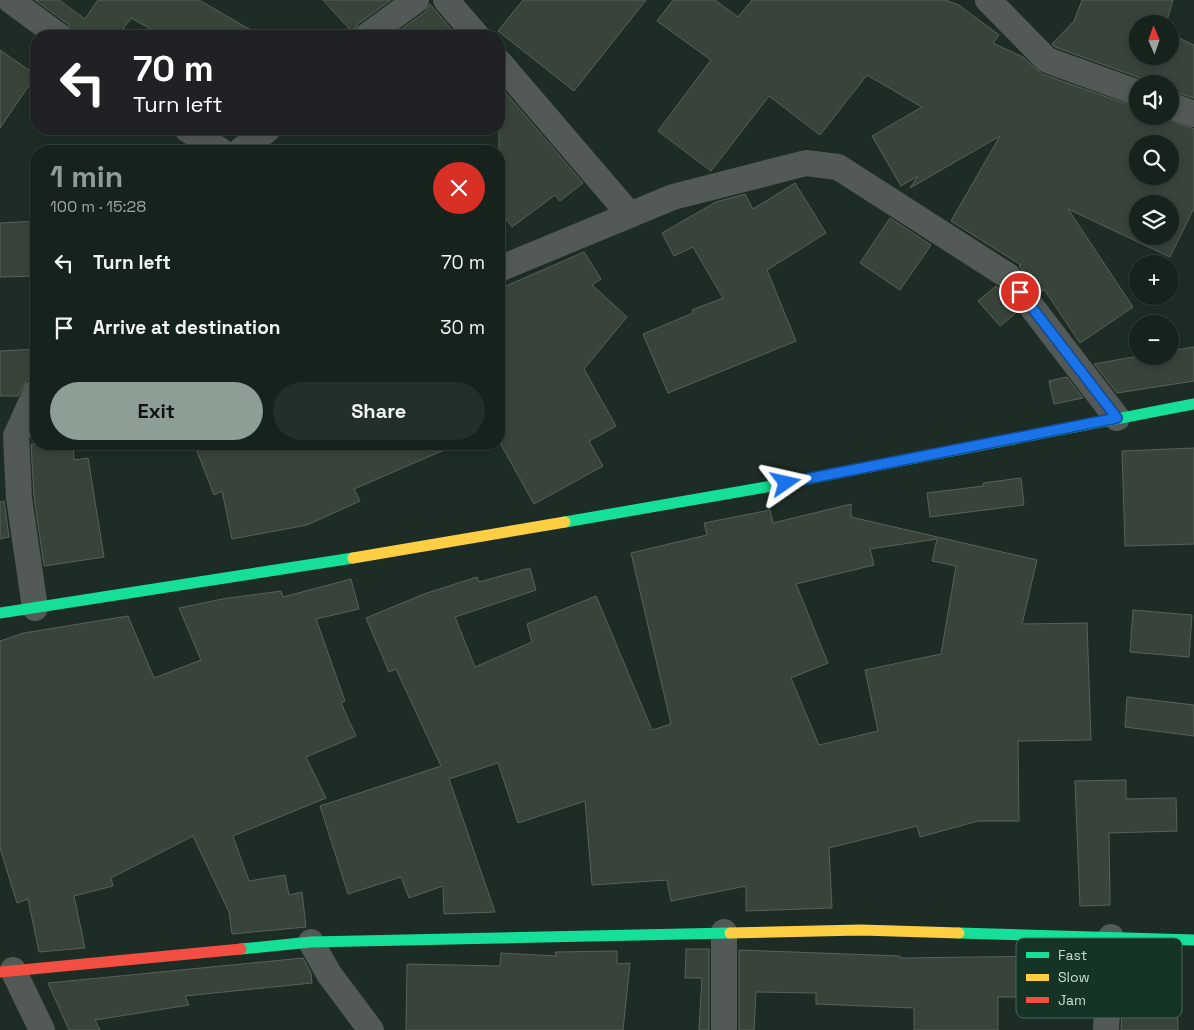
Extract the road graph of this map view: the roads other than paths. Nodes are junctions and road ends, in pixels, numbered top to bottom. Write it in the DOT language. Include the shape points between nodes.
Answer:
graph roads {
  1 [pos="10,0"];
  2 [pos="416,0"];
  3 [pos="446,0"];
  4 [pos="988,0"];
  5 [pos="51,30"];
  6 [pos="375,30"];
  7 [pos="472,30"];
  8 [pos="505,69"];
  9 [pos="1129,90"];
  10 [pos="1179,108"];
  11 [pos="1194,114"];
  12 [pos="196,135"];
  13 [pos="260,135"];
  14 [pos="212,145"];
  15 [pos="248,145"];
  16 [pos="630,215"];
  17 [pos="505,267"];
  18 [pos="1194,404"];
  19 [pos="30,405"];
  20 [pos="1117,418"];
  21 [pos="35,608"];
  22 [pos="0,613"];
  23 [pos="724,932"];
  24 [pos="1111,937"];
  25 [pos="1139,938"];
  26 [pos="311,942"];
  27 [pos="6,971"];
  28 [pos="42,1030"];
  29 [pos="372,1030"];
  30 [pos="724,1030"];
  1 -- 5 [label="street"];
  2 -- 6 [label="street"];
  3 -- 7 [label="street"];
  4 -- 9 [label="street" via="1047,60"];
  8 -- 16 [label="street"];
  10 -- 11 [label="street"];
  12 -- 14 [label="street"];
  13 -- 15 [label="street"];
  16 -- 17 [label="street"];
  16 -- 20 [label="street" via="673,197 806,163 838,167 1008,276"];
  18 -- 20 [label="street"];
  19 -- 21 [label="street" via="16,436 19,498"];
  20 -- 21 [label="street" via="766,487 257,574"];
  21 -- 22 [label="street"];
  23 -- 24 [label="street" via="861,930"];
  23 -- 26 [label="street"];
  23 -- 30 [label="street"];
  24 -- 25 [label="street"];
  26 -- 27 [label="street"];
  26 -- 29 [label="street" via="329,974"];
  27 -- 28 [label="street"];
}
